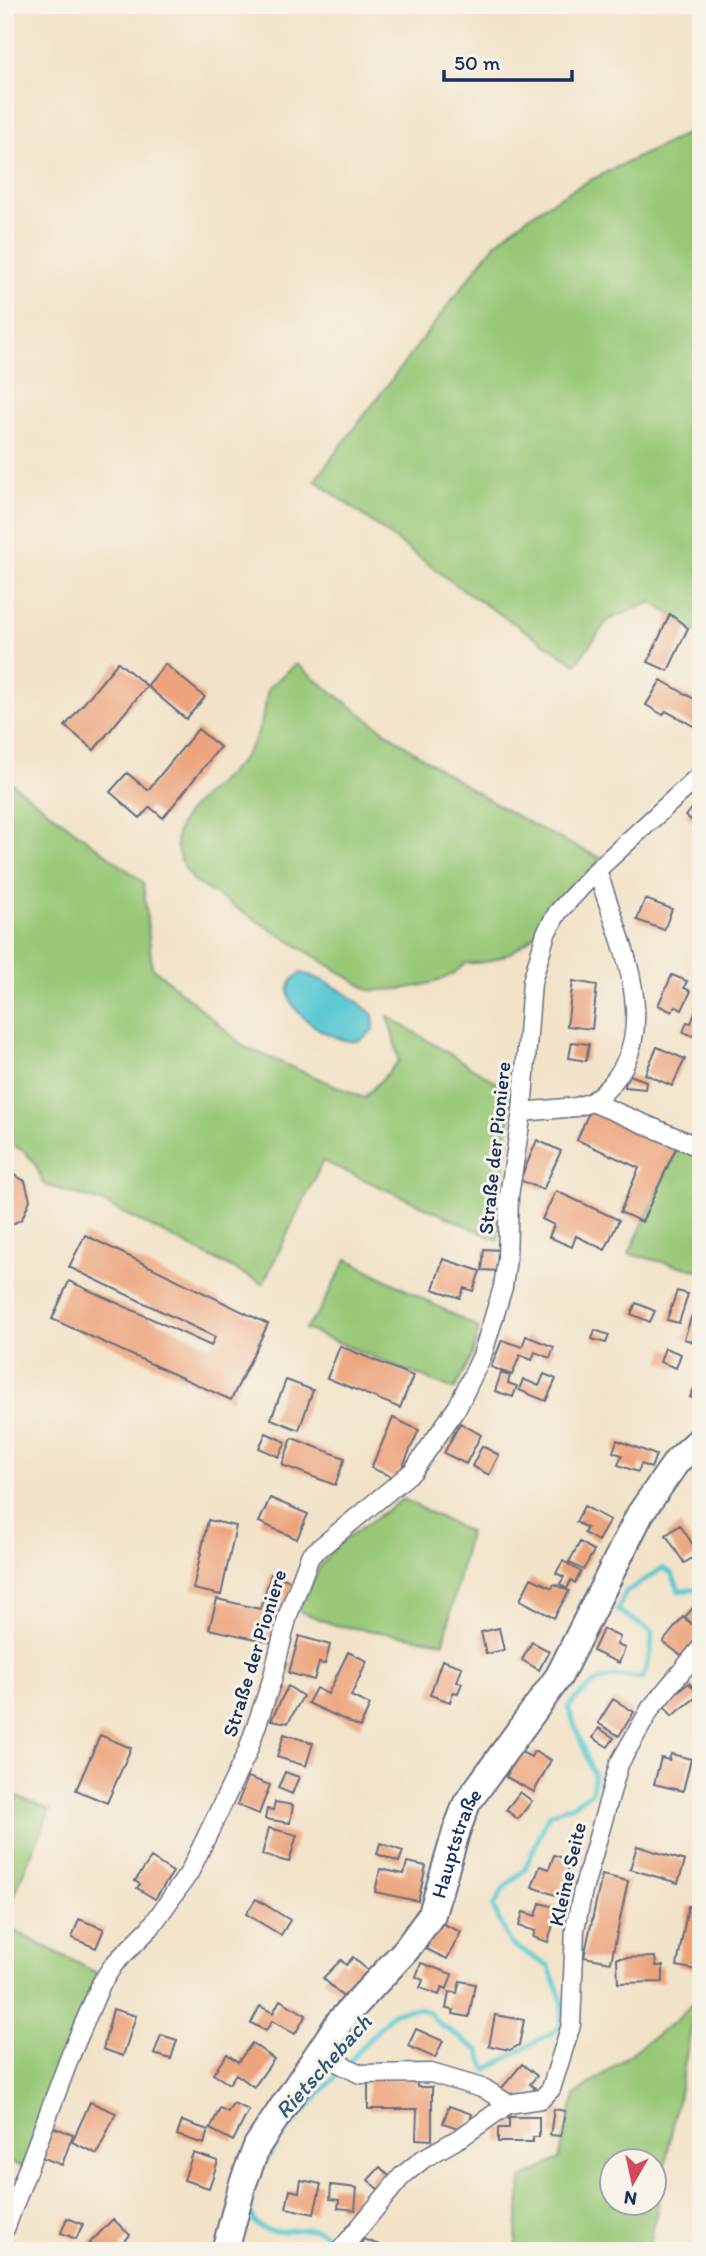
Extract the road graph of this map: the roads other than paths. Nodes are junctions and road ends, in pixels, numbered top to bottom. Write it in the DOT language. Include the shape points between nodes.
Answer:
graph roads {
  1 [pos="701,775"];
  2 [pos="597,870"];
  3 [pos="592,1102"];
  4 [pos="522,1112"];
  5 [pos="701,1149"];
  6 [pos="701,1439"];
  7 [pos="701,1648"];
  8 [pos="325,2056"];
  9 [pos="508,2104"];
  10 [pos="5,2230"];
  11 [pos="225,2251"];
  12 [pos="340,2251"];
  1 -- 2 [label="street, Straße der Pioniere"];
  2 -- 3 [label="street" via="632,981 637,1015 628,1060 609,1090"];
  2 -- 4 [label="street, Straße der Pioniere" via="558,912 539,953 532,982"];
  3 -- 4 [label="street"];
  3 -- 5 [label="street"];
  4 -- 10 [label="street, Straße der Pioniere" via="502,1287 472,1380 413,1471 310,1556 247,1754 189,1873 150,1928 101,1983"];
  6 -- 8 [label="street, Hauptstraße" via="677,1461 640,1514 559,1676 467,1803 432,1914 406,1950 341,2021"];
  7 -- 9 [label="street, Kleine Seite" via="650,1708 619,1764 575,1928 571,2025 551,2089 541,2099"];
  8 -- 9 [label="street" via="360,2074 431,2073 485,2089"];
  8 -- 11 [label="street, Hauptstraße" via="257,2146"];
  9 -- 12 [label="street, Kleine Seite" via="402,2176"];
}
